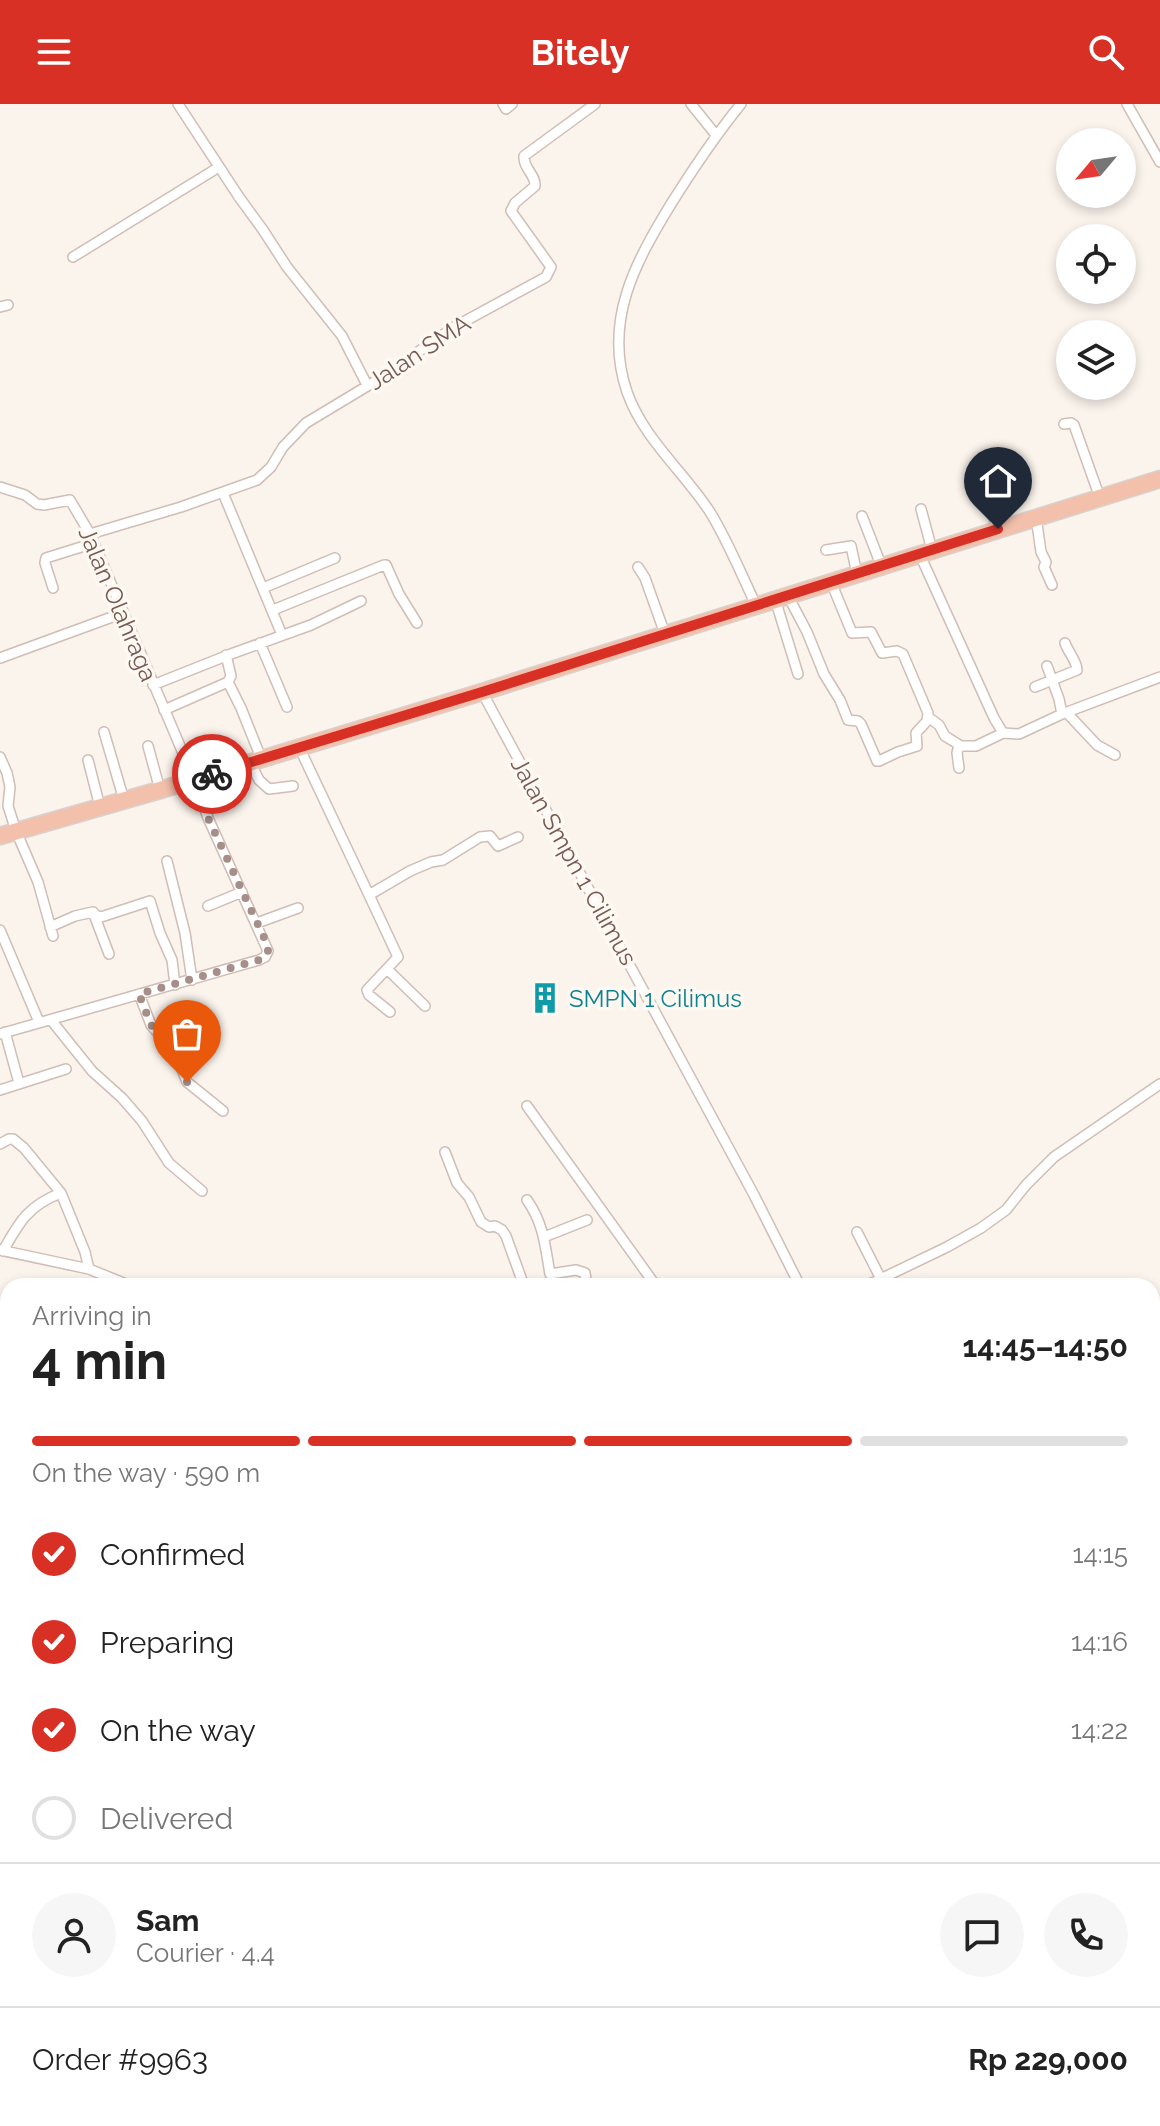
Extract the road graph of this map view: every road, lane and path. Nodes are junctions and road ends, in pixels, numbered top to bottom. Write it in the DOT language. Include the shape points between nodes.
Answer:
graph roads {
  1 [pos="178,104"];
  2 [pos="503,104"];
  3 [pos="512,104"];
  4 [pos="595,104"];
  5 [pos="691,104"];
  6 [pos="741,104"];
  7 [pos="1127,104"];
  8 [pos="716,135"];
  9 [pos="1160,162"];
  10 [pos="219,167"];
  11 [pos="73,257"];
  12 [pos="367,385"];
  13 [pos="1064,424"];
  14 [pos="1160,479"];
  15 [pos="0,487"];
  16 [pos="223,493"];
  17 [pos="985,495"];
  18 [pos="1100,498"];
  19 [pos="921,509"];
  20 [pos="862,516"];
  21 [pos="1036,517"];
  22 [pos="998,529"];
  23 [pos="92,538"];
  24 [pos="826,550"];
  25 [pos="926,552"];
  26 [pos="335,558"];
  27 [pos="881,565"];
  28 [pos="638,567"];
  29 [pos="857,574"];
  30 [pos="831,582"];
  31 [pos="1052,585"];
  32 [pos="53,588"];
  33 [pos="263,588"];
  34 [pos="781,597"];
  35 [pos="361,601"];
  36 [pos="756,605"];
  37 [pos="273,610"];
  38 [pos="123,613"];
  39 [pos="417,623"];
  40 [pos="665,634"];
  41 [pos="282,635"];
  42 [pos="260,643"];
  43 [pos="1065,643"];
  44 [pos="226,655"];
  45 [pos="0,658"];
  46 [pos="1047,666"];
  47 [pos="798,674"];
  48 [pos="1160,677"];
  49 [pos="1053,680"];
  50 [pos="228,682"];
  51 [pos="153,685"];
  52 [pos="1035,687"];
  53 [pos="482,692"];
  54 [pos="287,707"];
  55 [pos="164,710"];
  56 [pos="1064,713"];
  57 [pos="928,717"];
  58 [pos="104,732"];
  59 [pos="1003,733"];
  60 [pos="148,746"];
  61 [pos="298,746"];
  62 [pos="961,746"];
  63 [pos="1115,755"];
  64 [pos="0,757"];
  65 [pos="88,760"];
  66 [pos="256,760"];
  67 [pos="959,768"];
  68 [pos="194,779"];
  69 [pos="293,786"];
  70 [pos="160,790"];
  71 [pos="124,800"];
  72 [pos="100,807"];
  73 [pos="8,834"];
  74 [pos="518,837"];
  75 [pos="167,861"];
  76 [pos="242,892"];
  77 [pos="369,895"];
  78 [pos="208,906"];
  79 [pos="298,908"];
  80 [pos="93,912"];
  81 [pos="257,923"];
  82 [pos="0,930"];
  83 [pos="109,954"];
  84 [pos="387,969"];
  85 [pos="192,980"];
  86 [pos="175,985"];
  87 [pos="139,994"];
  88 [pos="425,1006"];
  89 [pos="390,1012"];
  90 [pos="51,1020"];
  91 [pos="39,1022"];
  92 [pos="182,1025"];
  93 [pos="166,1032"];
  94 [pos="2,1033"];
  95 [pos="66,1069"];
  96 [pos="19,1083"];
  97 [pos="1160,1084"];
  98 [pos="0,1090"];
  99 [pos="527,1106"];
  100 [pos="223,1111"];
  101 [pos="0,1144"];
  102 [pos="445,1152"];
  103 [pos="202,1191"];
  104 [pos="61,1193"];
  105 [pos="527,1200"];
  106 [pos="587,1220"];
  107 [pos="857,1232"];
  108 [pos="544,1237"];
  109 [pos="2,1250"];
  110 [pos="89,1269"];
  111 [pos="109,1278"];
  112 [pos="521,1278"];
  113 [pos="586,1278"];
  114 [pos="650,1278"];
  115 [pos="796,1278"];
  116 [pos="880,1278"];
  117 [pos="883,1278"];
  1 -- 10 [label="street"];
  2 -- 3 [label="street" via="506,109"];
  4 -- 12 [label="street, Jalan SMA" via="524,156 535,186 511,211 551,267 546,277 456,326"];
  5 -- 8 [label="street"];
  6 -- 8 [label="street"];
  7 -- 9 [label="street"];
  8 -- 36 [label="street" via="643,250 627,290 618,342 627,393 648,433 711,513"];
  10 -- 11 [label="street"];
  10 -- 12 [label="street" via="342,336"];
  12 -- 16 [label="street, Jalan SMA" via="306,423 257,480"];
  13 -- 18 [label="street" via="1074,425"];
  14 -- 18 [label="highway"];
  15 -- 23 [label="street, Jalan Olahraga" via="37,504 70,500"];
  16 -- 23 [label="street, Jalan SMA"];
  16 -- 33 [label="street"];
  17 -- 22 [label="street"];
  18 -- 21 [label="highway"];
  19 -- 25 [label="street"];
  20 -- 27 [label="street"];
  21 -- 22 [label="highway"];
  21 -- 31 [label="street"];
  22 -- 25 [label="highway"];
  23 -- 32 [label="street, Jalan SMA" via="46,558"];
  23 -- 38 [label="street, Jalan Olahraga"];
  24 -- 29 [label="street" via="851,546"];
  25 -- 27 [label="highway"];
  25 -- 59 [label="street"];
  26 -- 33 [label="street"];
  27 -- 29 [label="highway"];
  28 -- 40 [label="street"];
  29 -- 30 [label="highway"];
  30 -- 34 [label="highway"];
  30 -- 57 [label="street" via="852,633 871,632 882,653 903,654"];
  33 -- 37 [label="street"];
  34 -- 36 [label="highway"];
  34 -- 47 [label="street"];
  34 -- 57 [label="street" via="807,632 848,720 861,724 877,761 917,746 916,733"];
  35 -- 41 [label="street"];
  36 -- 40 [label="highway"];
  37 -- 39 [label="street" via="386,565"];
  37 -- 41 [label="street"];
  38 -- 45 [label="street"];
  38 -- 51 [label="street, Jalan Olahraga"];
  40 -- 53 [label="highway"];
  41 -- 42 [label="street"];
  42 -- 44 [label="street"];
  42 -- 54 [label="street"];
  43 -- 49 [label="street" via="1077,670"];
  44 -- 50 [label="street"];
  44 -- 51 [label="street"];
  46 -- 49 [label="street"];
  48 -- 56 [label="street"];
  49 -- 52 [label="street"];
  49 -- 56 [label="street"];
  50 -- 55 [label="street"];
  50 -- 66 [label="street"];
  51 -- 55 [label="street, Jalan Olahraga"];
  53 -- 61 [label="highway"];
  53 -- 115 [label="street, Jalan Smpn 1 Cilimus"];
  55 -- 68 [label="street, Jalan Olahraga"];
  56 -- 59 [label="street" via="1019,734"];
  56 -- 63 [label="street"];
  57 -- 62 [label="street"];
  58 -- 71 [label="street"];
  59 -- 62 [label="street" via="976,746"];
  60 -- 70 [label="street"];
  61 -- 66 [label="highway"];
  61 -- 77 [label="street"];
  62 -- 67 [label="street"];
  64 -- 73 [label="street" via="10,787"];
  65 -- 72 [label="street"];
  66 -- 68 [label="highway"];
  66 -- 69 [label="street" via="259,780 269,789"];
  68 -- 70 [label="highway"];
  68 -- 76 [label="street, Jalan Olahraga"];
  70 -- 71 [label="highway"];
  71 -- 72 [label="highway"];
  72 -- 73 [label="highway"];
  73 -- 80 [label="street" via="38,882 51,931"];
  74 -- 77 [label="street" via="498,846 490,836 480,837"];
  75 -- 85 [label="street"];
  76 -- 78 [label="street"];
  76 -- 81 [label="street, Jalan Olahraga"];
  77 -- 84 [label="street" via="398,957"];
  79 -- 81 [label="street"];
  80 -- 83 [label="street"];
  80 -- 86 [label="street" via="101,917 150,901 172,960"];
  81 -- 85 [label="street, Jalan Olahraga" via="267,944 265,957"];
  82 -- 91 [label="street"];
  84 -- 88 [label="street"];
  84 -- 89 [label="street" via="367,988"];
  85 -- 86 [label="street"];
  86 -- 87 [label="street"];
  87 -- 90 [label="street"];
  87 -- 93 [label="street" via="153,1029"];
  90 -- 91 [label="street"];
  90 -- 103 [label="street" via="142,1121 169,1163"];
  91 -- 94 [label="street"];
  92 -- 93 [label="street"];
  93 -- 100 [label="street" via="187,1082"];
  94 -- 96 [label="street"];
  95 -- 96 [label="street"];
  96 -- 98 [label="street"];
  97 -- 117 [label="street" via="1058,1154 1006,1210 981,1228"];
  99 -- 114 [label="street"];
  101 -- 104 [label="street" via="16,1141"];
  102 -- 112 [label="street" via="481,1222 506,1236"];
  104 -- 109 [label="street" via="21,1219"];
  104 -- 110 [label="street"];
  105 -- 108 [label="street"];
  106 -- 108 [label="street"];
  107 -- 116 [label="street"];
  108 -- 113 [label="street" via="550,1274 580,1270"];
  109 -- 110 [label="street"];
  110 -- 111 [label="street"];
}
